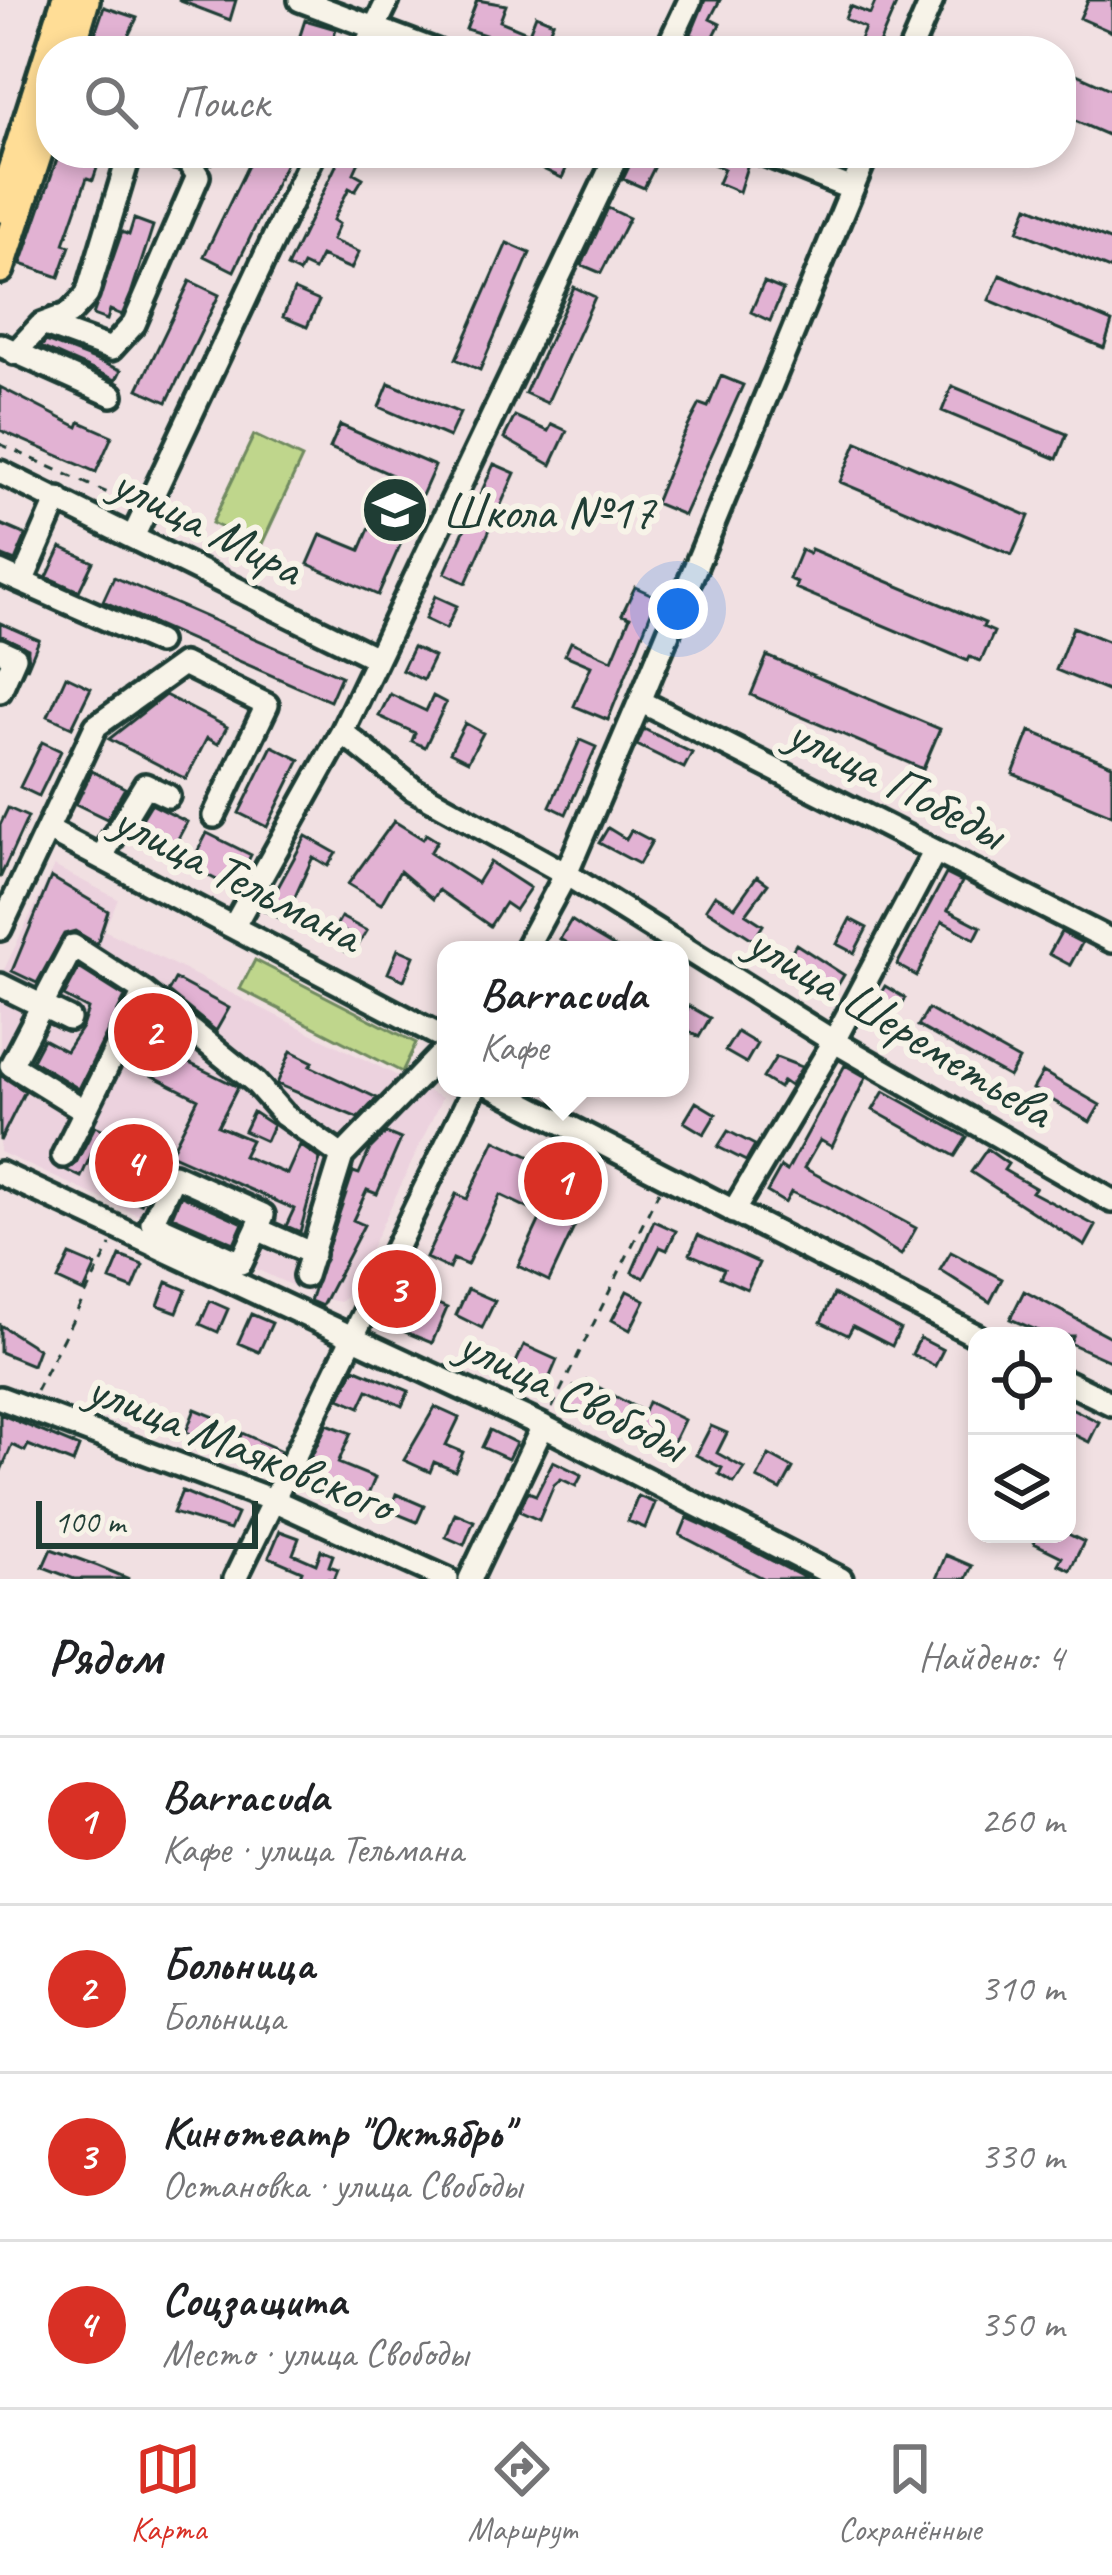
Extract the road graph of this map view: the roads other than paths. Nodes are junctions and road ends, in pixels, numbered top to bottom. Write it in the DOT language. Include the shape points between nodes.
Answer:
graph roads {
  1 [pos="65,0"];
  2 [pos="85,0"];
  3 [pos="300,0"];
  4 [pos="388,0"];
  5 [pos="691,0"];
  6 [pos="932,0"];
  7 [pos="374,27"];
  8 [pos="54,36"];
  9 [pos="74,36"];
  10 [pos="370,36"];
  11 [pos="397,36"];
  12 [pos="673,36"];
  13 [pos="916,36"];
  14 [pos="36,93"];
  15 [pos="36,161"];
  16 [pos="125,168"];
  17 [pos="197,168"];
  18 [pos="307,168"];
  19 [pos="610,168"];
  20 [pos="800,168"];
  21 [pos="861,168"];
  22 [pos="852,189"];
  23 [pos="0,208"];
  24 [pos="0,269"];
  25 [pos="42,324"];
  26 [pos="8,349"];
  27 [pos="112,395"];
  28 [pos="0,472"];
  29 [pos="58,500"];
  30 [pos="134,536"];
  31 [pos="0,572"];
  32 [pos="22,582"];
  33 [pos="158,642"];
  34 [pos="0,650"];
  35 [pos="376,658"];
  36 [pos="0,691"];
  37 [pos="640,701"];
  38 [pos="342,732"];
  39 [pos="167,796"];
  40 [pos="214,816"];
  41 [pos="50,831"];
  42 [pos="935,850"];
  43 [pos="103,854"];
  44 [pos="566,874"];
  45 [pos="235,924"];
  46 [pos="0,929"];
  47 [pos="530,941"];
  48 [pos="673,941"];
  49 [pos="1112,941"];
  50 [pos="689,951"];
  51 [pos="0,985"];
  52 [pos="144,992"];
  53 [pos="42,1005"];
  54 [pos="69,1018"];
  55 [pos="437,1034"];
  56 [pos="833,1041"];
  57 [pos="437,1058"];
  58 [pos="470,1097"];
  59 [pos="512,1097"];
  60 [pos="84,1110"];
  61 [pos="63,1156"];
  62 [pos="342,1156"];
  63 [pos="0,1173"];
  64 [pos="1112,1201"];
  65 [pos="733,1212"];
  66 [pos="257,1229"];
  67 [pos="968,1331"];
  68 [pos="351,1334"];
  69 [pos="1076,1386"];
  70 [pos="0,1398"];
  71 [pos="1112,1404"];
  72 [pos="543,1426"];
  73 [pos="274,1501"];
  74 [pos="235,1579"];
  75 [pos="447,1579"];
  76 [pos="470,1579"];
  77 [pos="842,1579"];
  1 -- 8 [label="main road"];
  2 -- 9 [label="main road"];
  3 -- 7 [label="street"];
  4 -- 7 [label="street"];
  5 -- 12 [label="street"];
  6 -- 13 [label="street"];
  7 -- 10 [label="street"];
  7 -- 11 [label="street"];
  14 -- 23 [label="main road"];
  15 -- 24 [label="main road"];
  16 -- 25 [label="street" via="87,295 69,314"];
  17 -- 25 [label="street" via="134,323 110,349"];
  18 -- 30 [label="street"];
  19 -- 35 [label="street"];
  20 -- 22 [label="street"];
  21 -- 22 [label="street"];
  22 -- 37 [label="street"];
  25 -- 26 [label="street"];
  26 -- 27 [label="street"];
  28 -- 29 [label="street, улица Мира"];
  29 -- 30 [label="street, улица Мира"];
  29 -- 32 [label="street"];
  30 -- 35 [label="street, улица Мира"];
  31 -- 32 [label="street"];
  32 -- 33 [label="street"];
  34 -- 36 [label="street" via="15,657"];
  35 -- 38 [label="street"];
  37 -- 42 [label="street, улица Победы"];
  37 -- 44 [label="street"];
  38 -- 44 [label="street, улица Шереметьева" via="413,789"];
  38 -- 45 [label="street"];
  39 -- 43 [label="street" via="145,784"];
  40 -- 41 [label="street" via="267,705 183,664 97,726"];
  41 -- 43 [label="street, улица Тельмана"];
  41 -- 46 [label="street"];
  42 -- 49 [label="street, улица Победы"];
  42 -- 56 [label="street"];
  43 -- 45 [label="street, улица Тельмана"];
  44 -- 47 [label="street"];
  44 -- 48 [label="street, улица Шереметьева"];
  45 -- 55 [label="street, улица Тельмана"];
  50 -- 56 [label="street, улица Шереметьева"];
  51 -- 53 [label="street"];
  52 -- 53 [label="street" via="73,946"];
  52 -- 60 [label="street"];
  52 -- 62 [label="street"];
  53 -- 54 [label="street"];
  53 -- 60 [label="street" via="11,1064"];
  56 -- 64 [label="street, улица Шереметьева"];
  56 -- 65 [label="street"];
  57 -- 62 [label="street"];
  58 -- 68 [label="street"];
  59 -- 65 [label="street"];
  60 -- 61 [label="street"];
  62 -- 66 [label="street" via="309,1265"];
  63 -- 68 [label="street, улица Свободы"];
  65 -- 67 [label="street"];
  66 -- 66 [label="street" via="263,1215 175,1175 152,1223 242,1263"];
  68 -- 72 [label="street, улица Свободы"];
  68 -- 73 [label="street"];
  69 -- 71 [label="street"];
  70 -- 73 [label="street, улица Маяковского"];
  72 -- 76 [label="street"];
  72 -- 77 [label="street, улица Свободы"];
  73 -- 74 [label="street"];
  73 -- 75 [label="street, улица Маяковского"];
}
